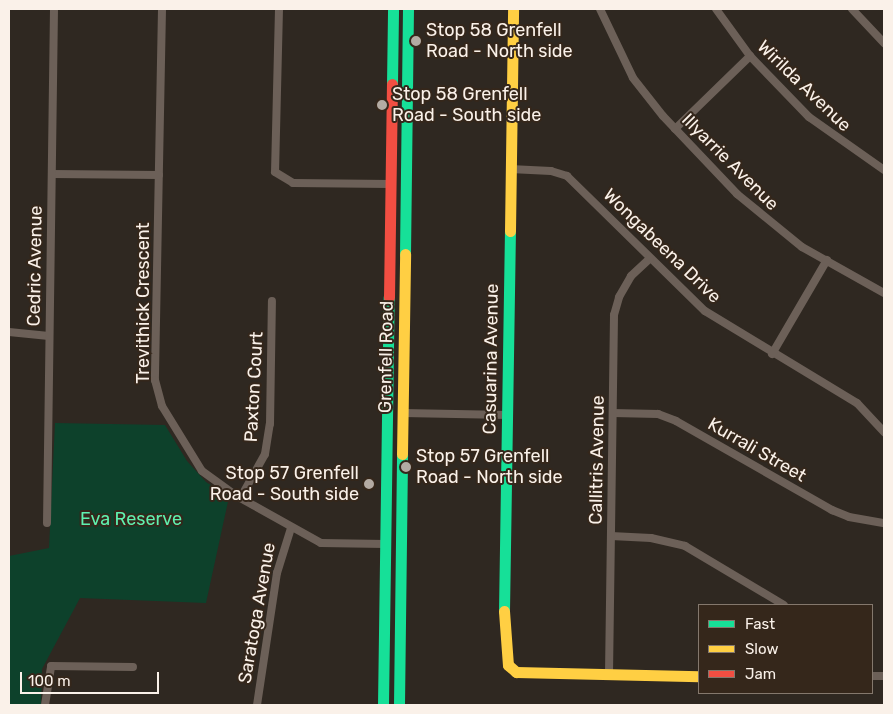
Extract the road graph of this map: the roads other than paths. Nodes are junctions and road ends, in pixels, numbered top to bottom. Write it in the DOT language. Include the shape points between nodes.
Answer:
graph roads {
  1 [pos="54,9"];
  2 [pos="162,9"];
  3 [pos="279,9"];
  4 [pos="393,9"];
  5 [pos="408,9"];
  6 [pos="513,9"];
  7 [pos="600,9"];
  8 [pos="716,9"];
  9 [pos="852,9"];
  10 [pos="884,43"];
  11 [pos="750,56"];
  12 [pos="675,129"];
  13 [pos="510,169"];
  14 [pos="884,170"];
  15 [pos="52,174"];
  16 [pos="159,175"];
  17 [pos="390,184"];
  18 [pos="406,184"];
  19 [pos="649,259"];
  20 [pos="827,260"];
  21 [pos="884,293"];
  22 [pos="272,300"];
  23 [pos="9,332"];
  24 [pos="49,336"];
  25 [pos="772,354"];
  26 [pos="386,412"];
  27 [pos="402,413"];
  28 [pos="613,413"];
  29 [pos="508,415"];
  30 [pos="884,432"];
  31 [pos="241,497"];
  32 [pos="884,522"];
  33 [pos="46,523"];
  34 [pos="291,528"];
  35 [pos="611,536"];
  36 [pos="385,544"];
  37 [pos="401,544"];
  38 [pos="782,604"];
  39 [pos="133,667"];
  40 [pos="609,674"];
  41 [pos="698,676"];
  42 [pos="45,705"];
  43 [pos="257,705"];
  44 [pos="384,705"];
  45 [pos="398,705"];
  1 -- 15 [label="street, Cedric Avenue"];
  2 -- 16 [label="street, Trevithick Crescent"];
  3 -- 17 [label="street" via="275,172 293,184"];
  4 -- 17 [label="main road, Grenfell Road"];
  5 -- 18 [label="main road, Grenfell Road"];
  6 -- 13 [label="main road, Casuarina Avenue"];
  7 -- 12 [label="street, Illyarrie Avenue" via="625,65"];
  8 -- 11 [label="street, Wirilda Avenue"];
  9 -- 10 [label="street"];
  11 -- 12 [label="street"];
  11 -- 14 [label="street, Wirilda Avenue" via="810,117"];
  12 -- 20 [label="street, Illyarrie Avenue" via="760,217"];
  13 -- 19 [label="street, Wongabeena Drive" via="551,171 567,176"];
  13 -- 29 [label="main road, Casuarina Avenue"];
  15 -- 16 [label="street"];
  15 -- 24 [label="street, Cedric Avenue"];
  16 -- 31 [label="street, Trevithick Crescent" via="156,390 194,460 210,478"];
  17 -- 18 [label="main road"];
  17 -- 26 [label="main road, Grenfell Road"];
  18 -- 27 [label="main road, Grenfell Road"];
  19 -- 25 [label="street, Wongabeena Drive" via="705,311"];
  19 -- 28 [label="street, Callitris Avenue" via="631,276 616,306"];
  20 -- 21 [label="street, Illyarrie Avenue"];
  20 -- 25 [label="street"];
  22 -- 31 [label="street, Paxton Court" via="269,432 265,454"];
  23 -- 24 [label="street"];
  24 -- 33 [label="street, Cedric Avenue"];
  25 -- 30 [label="street, Wongabeena Drive" via="857,403"];
  26 -- 27 [label="main road"];
  26 -- 36 [label="main road, Grenfell Road"];
  27 -- 29 [label="street"];
  27 -- 37 [label="main road, Grenfell Road"];
  28 -- 32 [label="street, Kurrali Street" via="644,412 676,420 832,510 849,517"];
  28 -- 35 [label="street, Callitris Avenue"];
  29 -- 40 [label="main road, Casuarina Avenue" via="504,641 508,665 516,672 528,674"];
  31 -- 34 [label="street, Trevithick Crescent"];
  34 -- 36 [label="street, Trevithick Crescent" via="321,543"];
  34 -- 43 [label="street, Saratoga Avenue" via="277,573"];
  35 -- 38 [label="street" via="651,538 685,546"];
  35 -- 40 [label="street, Callitris Avenue"];
  36 -- 37 [label="main road"];
  36 -- 44 [label="main road, Grenfell Road"];
  37 -- 45 [label="main road, Grenfell Road"];
  39 -- 42 [label="street" via="51,666"];
  40 -- 41 [label="main road, Casuarina Avenue"];
}
